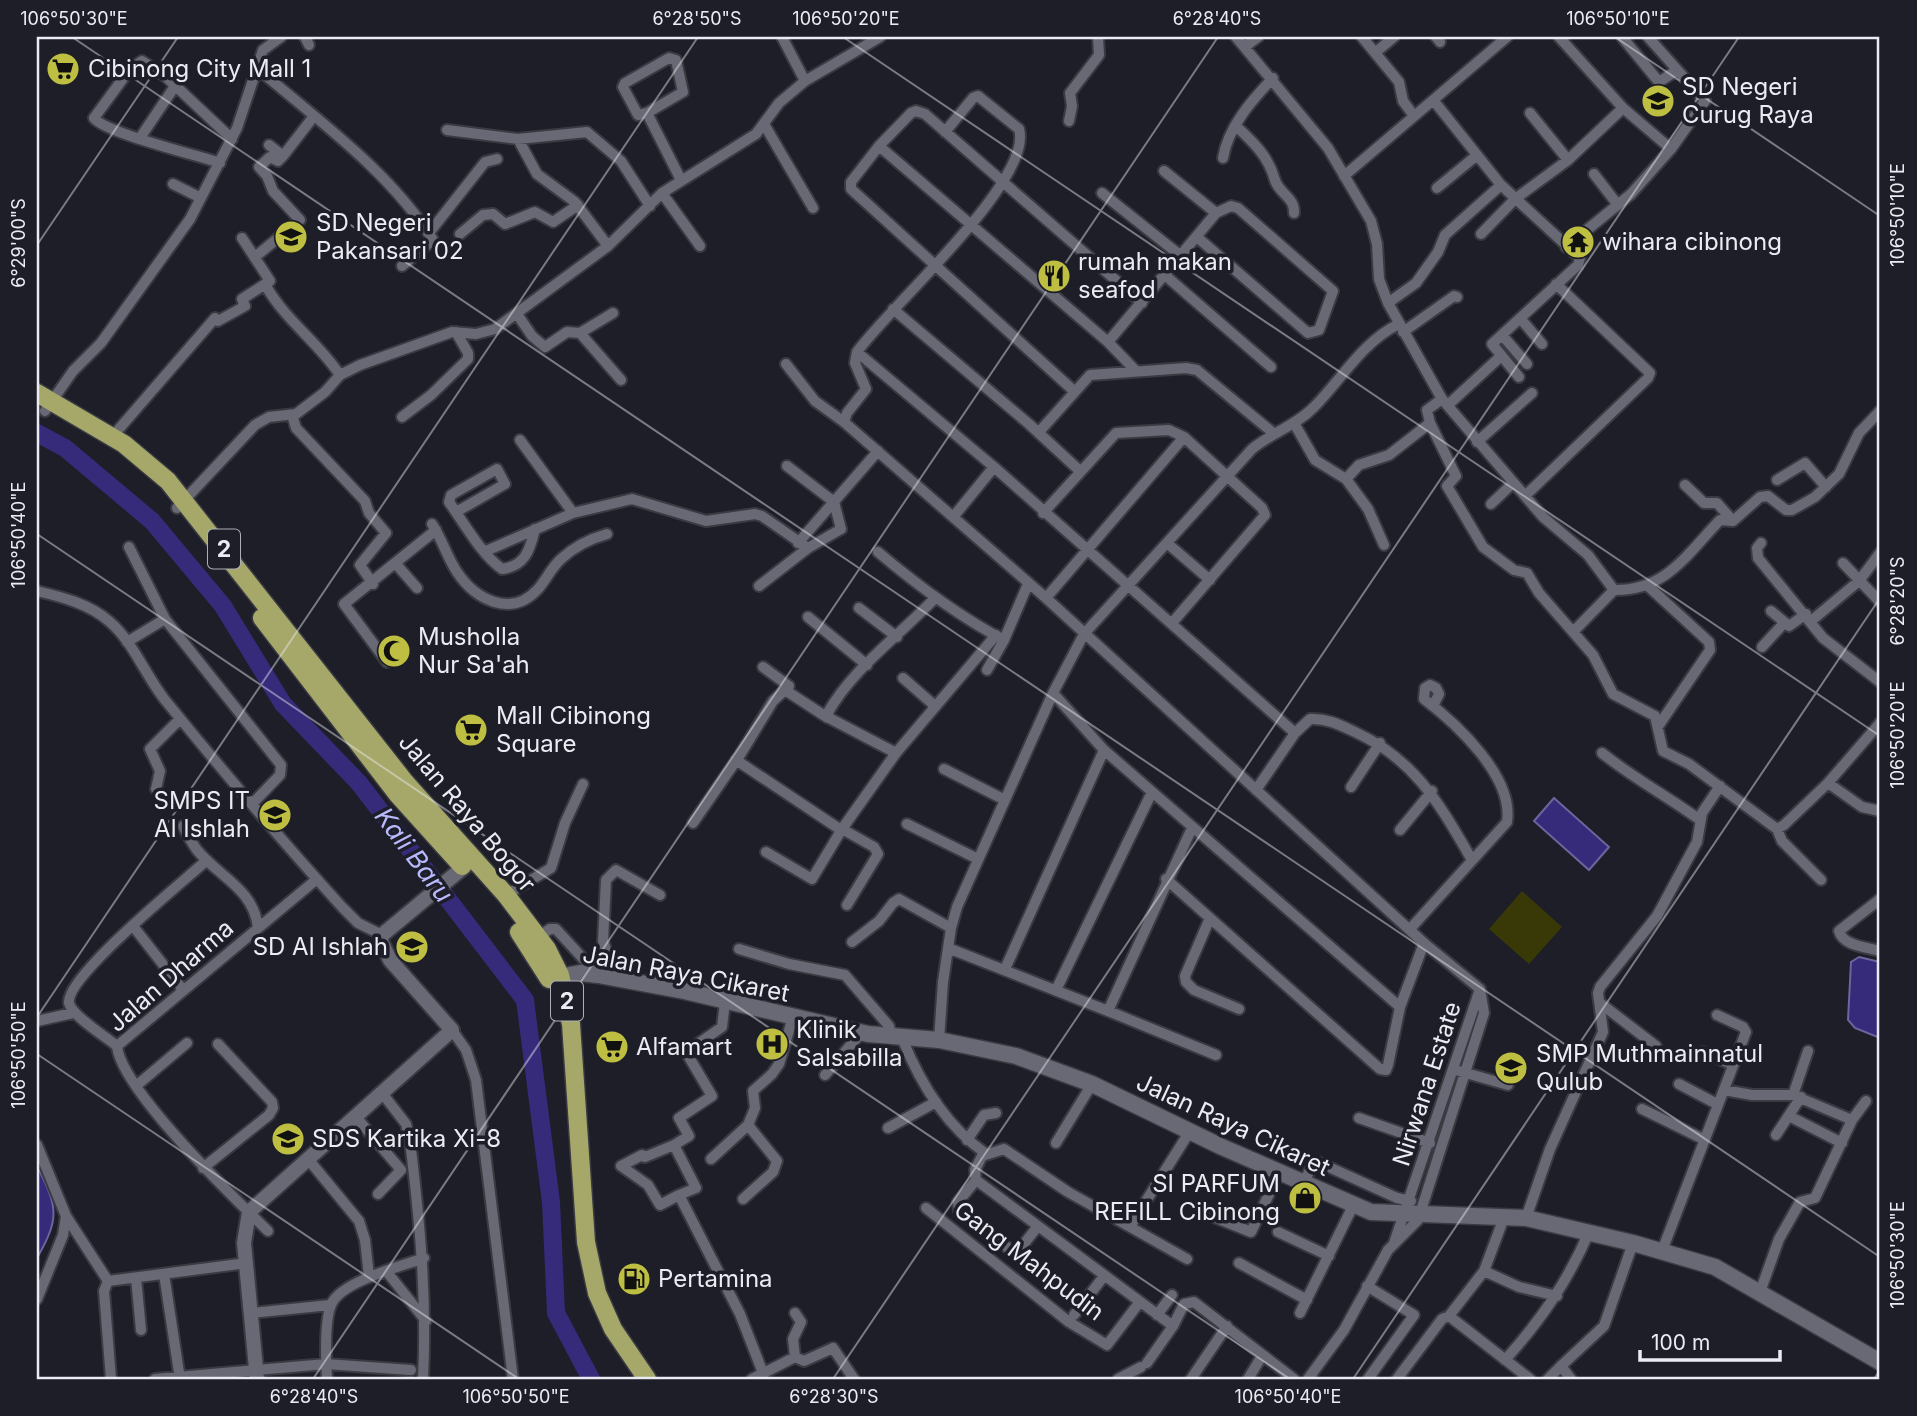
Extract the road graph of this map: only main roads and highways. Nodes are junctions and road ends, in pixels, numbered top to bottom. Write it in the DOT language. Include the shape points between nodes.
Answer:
graph roads {
  1 [pos="42,403"];
  2 [pos="181,504"];
  3 [pos="467,863"];
  4 [pos="555,977"];
  5 [pos="1880,1362"];
  6 [pos="634,1379"];
  7 [pos="647,1379"];
  1 -- 2 [label="highway, Jalan Raya Bogor / 2"];
  1 -- 2 [label="highway, Jalan Raya Bogor / 2" via="112,437 149,462"];
  2 -- 3 [label="highway, Jalan Raya Bogor / 2" via="327,691 398,795"];
  3 -- 4 [label="highway, Jalan Raya Bogor / 2"];
  3 -- 4 [label="highway, Jalan Raya Bogor / 2" via="506,895 538,937"];
  4 -- 5 [label="main road, Jalan Raya Cikaret" via="616,978 861,1033 939,1040 1016,1056 1092,1084 1371,1212 1526,1218 1715,1267"];
  4 -- 6 [label="highway, Jalan Raya Bogor / 2" via="582,1277 599,1323"];
  4 -- 7 [label="highway, Jalan Raya Bogor / 2" via="571,1024 592,1272 613,1329"];
}
